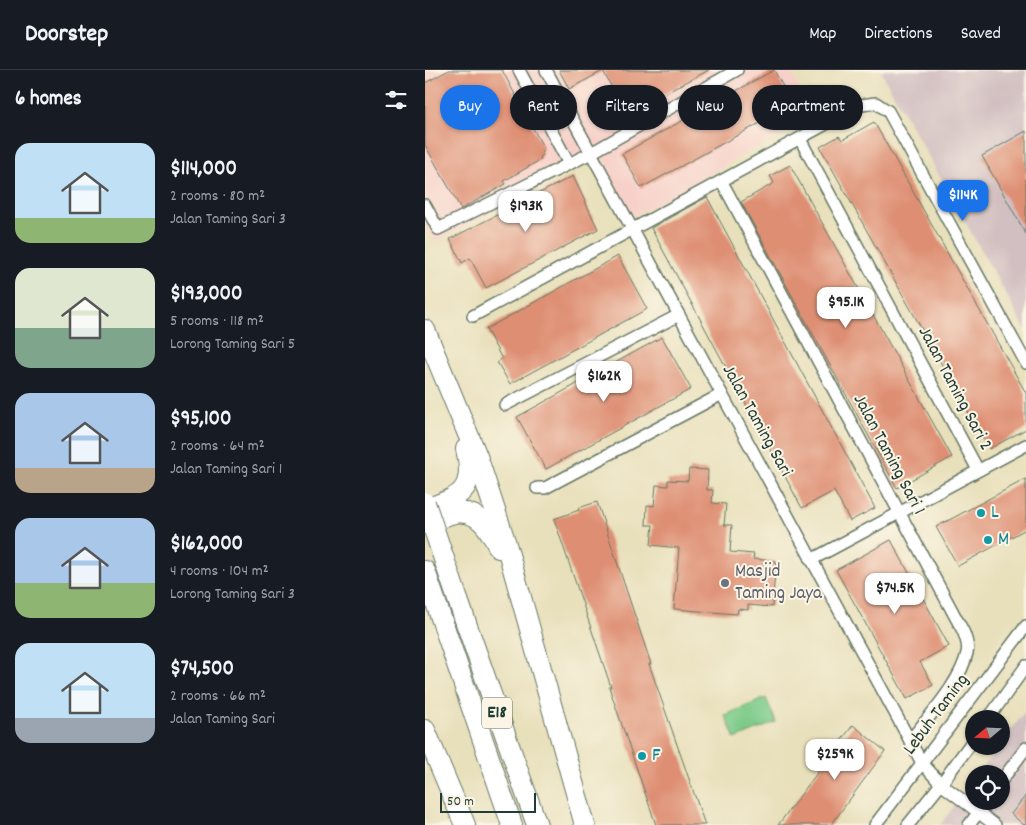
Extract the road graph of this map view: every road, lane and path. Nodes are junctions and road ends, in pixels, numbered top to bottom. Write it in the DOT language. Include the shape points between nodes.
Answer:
graph roads {
  1 [pos="519,70"];
  2 [pos="546,70"];
  3 [pos="737,70"];
  4 [pos="800,139"];
  5 [pos="591,152"];
  6 [pos="569,164"];
  7 [pos="722,182"];
  8 [pos="425,205"];
  9 [pos="632,230"];
  10 [pos="679,315"];
  11 [pos="473,316"];
  12 [pos="425,330"];
  13 [pos="1026,363"];
  14 [pos="451,392"];
  15 [pos="722,394"];
  16 [pos="505,405"];
  17 [pos="1026,445"];
  18 [pos="978,470"];
  19 [pos="537,488"];
  20 [pos="425,503"];
  21 [pos="425,510"];
  22 [pos="899,513"];
  23 [pos="425,524"];
  24 [pos="811,560"];
  25 [pos="425,571"];
  26 [pos="515,580"];
  27 [pos="1026,626"];
  28 [pos="1026,666"];
  29 [pos="994,710"];
  30 [pos="425,730"];
  31 [pos="910,741"];
  32 [pos="1026,748"];
  33 [pos="965,751"];
  34 [pos="922,763"];
  35 [pos="1010,769"];
  36 [pos="941,784"];
  37 [pos="979,812"];
  38 [pos="465,825"];
  39 [pos="512,825"];
  40 [pos="537,825"];
  41 [pos="585,825"];
  42 [pos="875,825"];
  43 [pos="908,825"];
  44 [pos="969,825"];
  45 [pos="995,825"];
  1 -- 6 [label="street"];
  2 -- 5 [label="street, Jalan Taming Sari"];
  3 -- 5 [label="street"];
  4 -- 7 [label="street"];
  4 -- 13 [label="street" via="861,105 876,103 887,111"];
  4 -- 18 [label="street, Jalan Taming Sari 2"];
  5 -- 6 [label="street"];
  5 -- 9 [label="street, Jalan Taming Sari"];
  6 -- 8 [label="street" via="438,230"];
  7 -- 9 [label="street"];
  7 -- 22 [label="street, Jalan Taming Sari 1"];
  9 -- 10 [label="street, Jalan Taming Sari"];
  9 -- 11 [label="street"];
  10 -- 15 [label="street, Jalan Taming Sari"];
  10 -- 16 [label="street"];
  12 -- 14 [label="highway"];
  14 -- 21 [label="highway" via="470,472 465,489 451,501"];
  14 -- 26 [label="highway" via="483,474"];
  15 -- 19 [label="street" via="545,488"];
  15 -- 24 [label="street, Jalan Taming Sari"];
  17 -- 18 [label="street"];
  18 -- 22 [label="street"];
  20 -- 40 [label="highway, E18, bridge"];
  22 -- 24 [label="street"];
  22 -- 31 [label="street, Jalan Taming Sari 1" via="967,641 967,653 958,677"];
  23 -- 26 [label="highway" via="455,513 474,516 487,526"];
  24 -- 31 [label="street, Jalan Taming Sari"];
  25 -- 39 [label="highway, E18"];
  26 -- 41 [label="highway"];
  27 -- 34 [label="street, Lebuh Taming"];
  28 -- 29 [label="street"];
  30 -- 38 [label="highway"];
  31 -- 34 [label="street, Jalan Taming Sari"];
  32 -- 35 [label="street"];
  33 -- 36 [label="street"];
  34 -- 36 [label="street, Jalan Taming Sari"];
  34 -- 42 [label="street, Lebuh Taming"];
  36 -- 37 [label="street, Jalan Taming Sari"];
  36 -- 43 [label="street"];
  37 -- 44 [label="street"];
  37 -- 45 [label="street, Jalan Taming Sari"];
}
